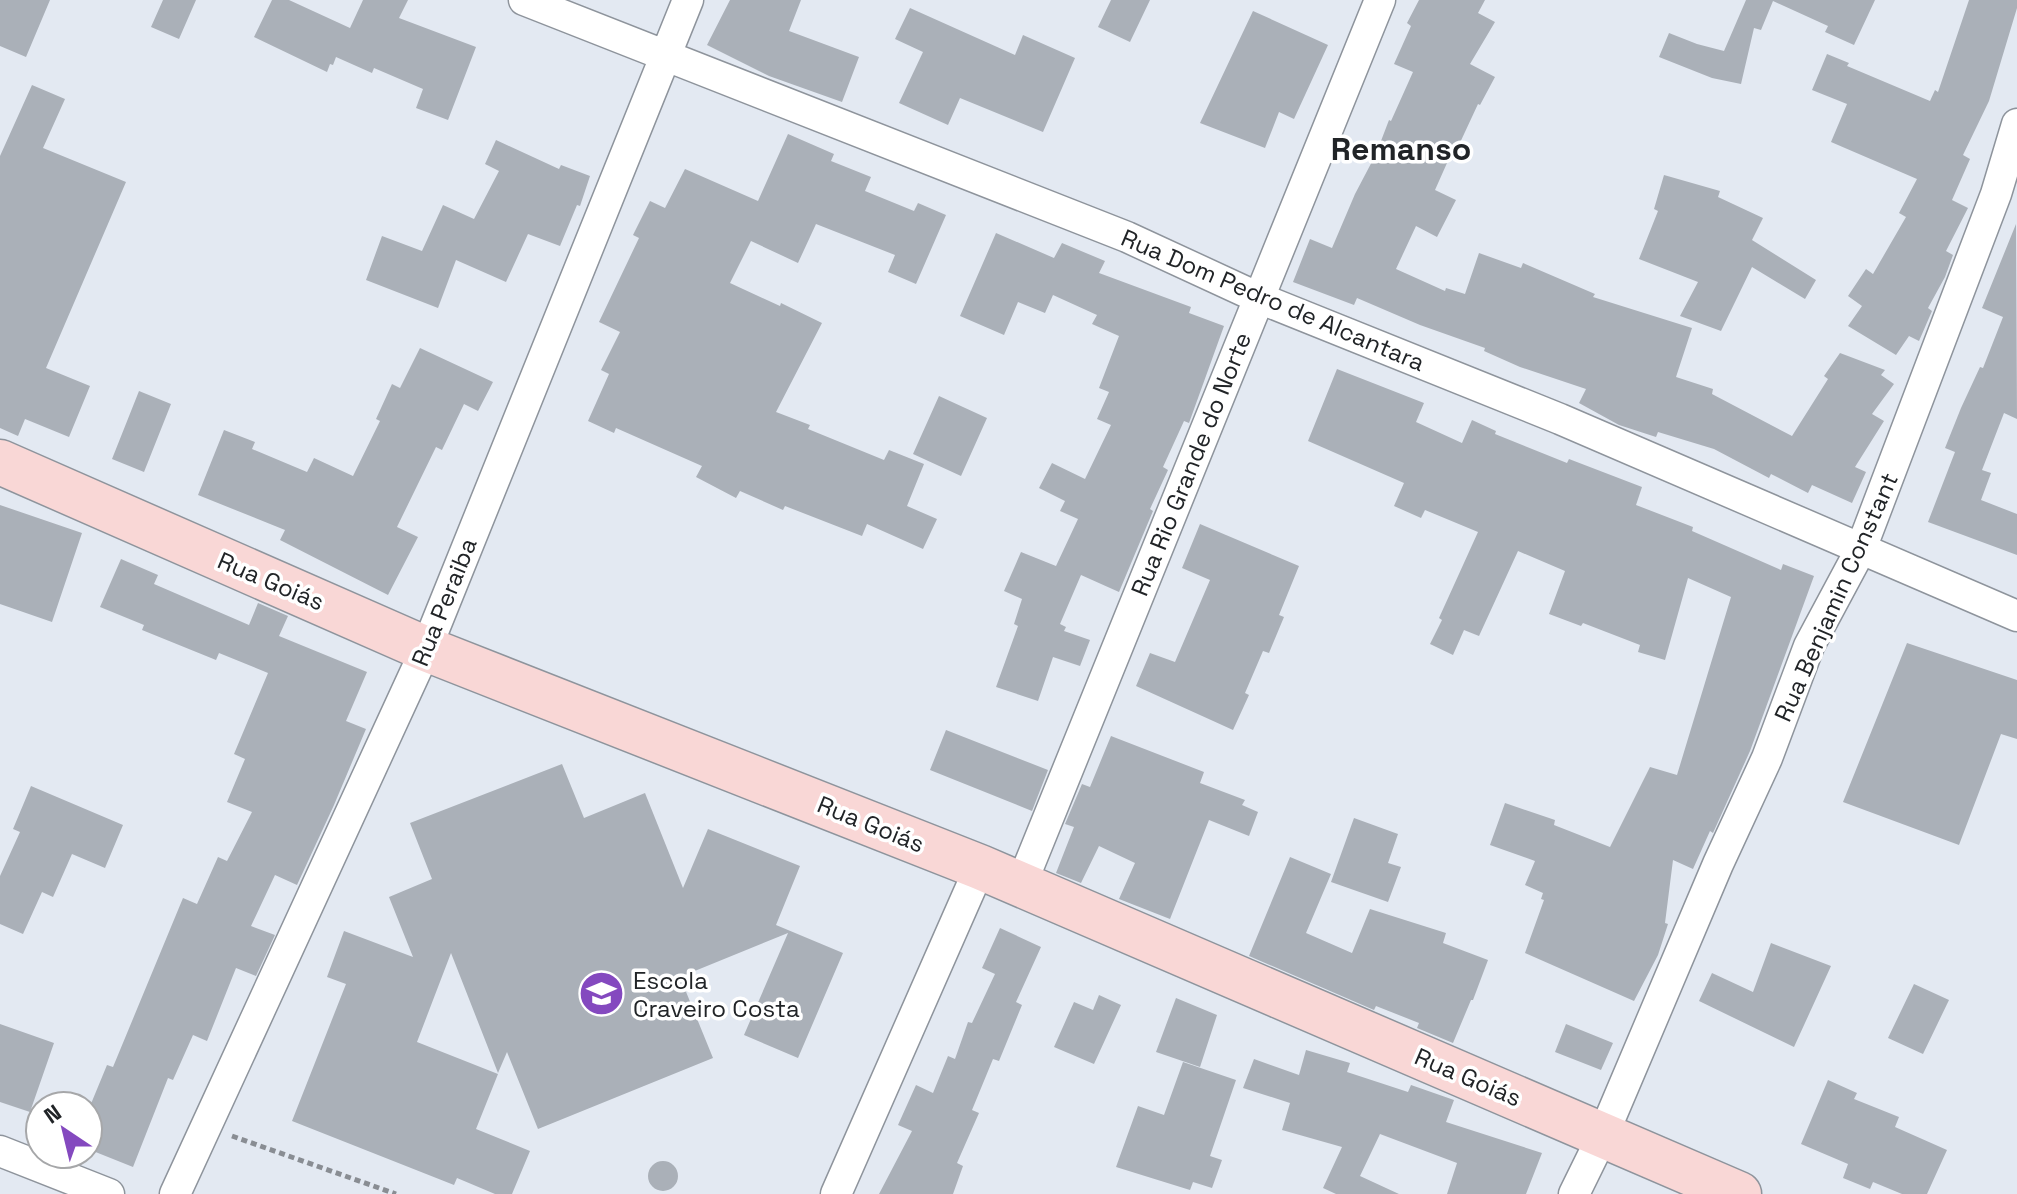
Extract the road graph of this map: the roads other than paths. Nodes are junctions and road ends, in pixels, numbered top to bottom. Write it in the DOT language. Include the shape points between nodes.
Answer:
graph roads {
  1 [pos="524,0"];
  2 [pos="688,0"];
  3 [pos="1380,0"];
  4 [pos="664,56"];
  5 [pos="2017,124"];
  6 [pos="1259,298"];
  7 [pos="0,462"];
  8 [pos="1861,549"];
  9 [pos="2017,616"];
  10 [pos="426,649"];
  11 [pos="980,867"];
  12 [pos="1021,885"];
  13 [pos="1603,1135"];
  14 [pos="0,1151"];
  15 [pos="109,1194"];
  16 [pos="175,1194"];
  17 [pos="836,1194"];
  18 [pos="1574,1194"];
  19 [pos="1739,1194"];
  1 -- 4 [label="street, Rua Dom Pedro de Alcantara"];
  2 -- 4 [label="street, Rua Peraiba"];
  3 -- 6 [label="street, Rua Rio Grande do Norte"];
  4 -- 6 [label="street, Rua Dom Pedro de Alcantara" via="1127,237"];
  4 -- 10 [label="street, Rua Peraiba"];
  5 -- 8 [label="street, Rua Benjamin Constant" via="1981,236"];
  6 -- 8 [label="street, Rua Dom Pedro de Alcantara" via="1560,419"];
  6 -- 12 [label="street, Rua Rio Grande do Norte"];
  7 -- 10 [label="street, Rua Goiás"];
  8 -- 9 [label="street, Rua Dom Pedro de Alcantara"];
  8 -- 13 [label="street, Rua Benjamin Constant" via="1809,646 1767,758"];
  10 -- 11 [label="street, Rua Goiás"];
  10 -- 16 [label="street, Rua Peraiba"];
  11 -- 12 [label="street, Rua Goiás"];
  11 -- 17 [label="street"];
  12 -- 13 [label="street, Rua Goiás"];
  13 -- 18 [label="street, Rua Benjamin Constant"];
  13 -- 19 [label="street, Rua Goiás"];
  14 -- 15 [label="street"];
}
